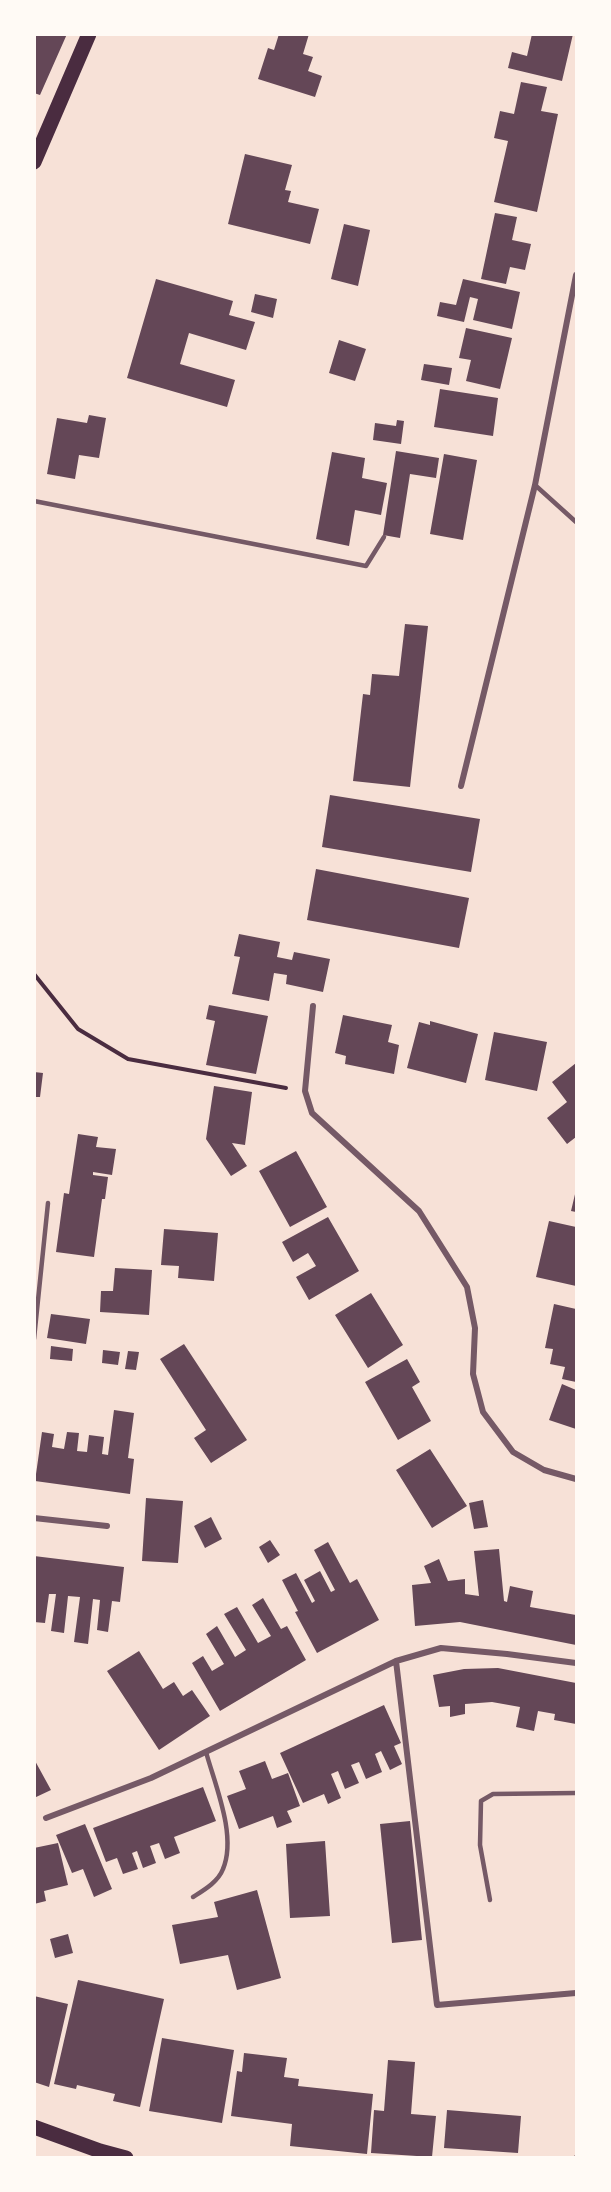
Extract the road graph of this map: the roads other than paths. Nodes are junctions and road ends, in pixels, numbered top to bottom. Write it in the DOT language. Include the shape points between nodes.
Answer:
graph roads {
  1 [pos="89,34"];
  2 [pos="34,162"];
  3 [pos="576,275"];
  4 [pos="535,484"];
  5 [pos="34,501"];
  6 [pos="576,522"];
  7 [pos="384,537"];
  8 [pos="461,786"];
  9 [pos="313,1006"];
  10 [pos="48,1203"];
  11 [pos="34,1339"];
  12 [pos="576,1479"];
  13 [pos="34,1518"];
  14 [pos="107,1526"];
  15 [pos="396,1661"];
  16 [pos="576,1663"];
  17 [pos="206,1752"];
  18 [pos="576,1793"];
  19 [pos="46,1818"];
  20 [pos="193,1897"];
  21 [pos="490,1900"];
  22 [pos="576,1993"];
  23 [pos="34,2127"];
  24 [pos="126,2157"];
  1 -- 2 [label="main road"];
  3 -- 4 [label="street"];
  4 -- 6 [label="lane"];
  4 -- 8 [label="street"];
  5 -- 7 [label="lane" via="366,566"];
  9 -- 12 [label="street" via="305,1091 312,1113 418,1211 467,1287 475,1328 473,1374 483,1412 513,1452 544,1470"];
  10 -- 11 [label="lane"];
  13 -- 14 [label="street"];
  15 -- 16 [label="street" via="441,1648"];
  15 -- 17 [label="street"];
  15 -- 22 [label="street" via="437,2005"];
  17 -- 19 [label="street" via="151,1778"];
  17 -- 20 [label="lane" via="227,1831 227,1852 223,1870 212,1884"];
  18 -- 21 [label="lane" via="493,1794 481,1802 480,1845"];
  23 -- 24 [label="main road"];
}
